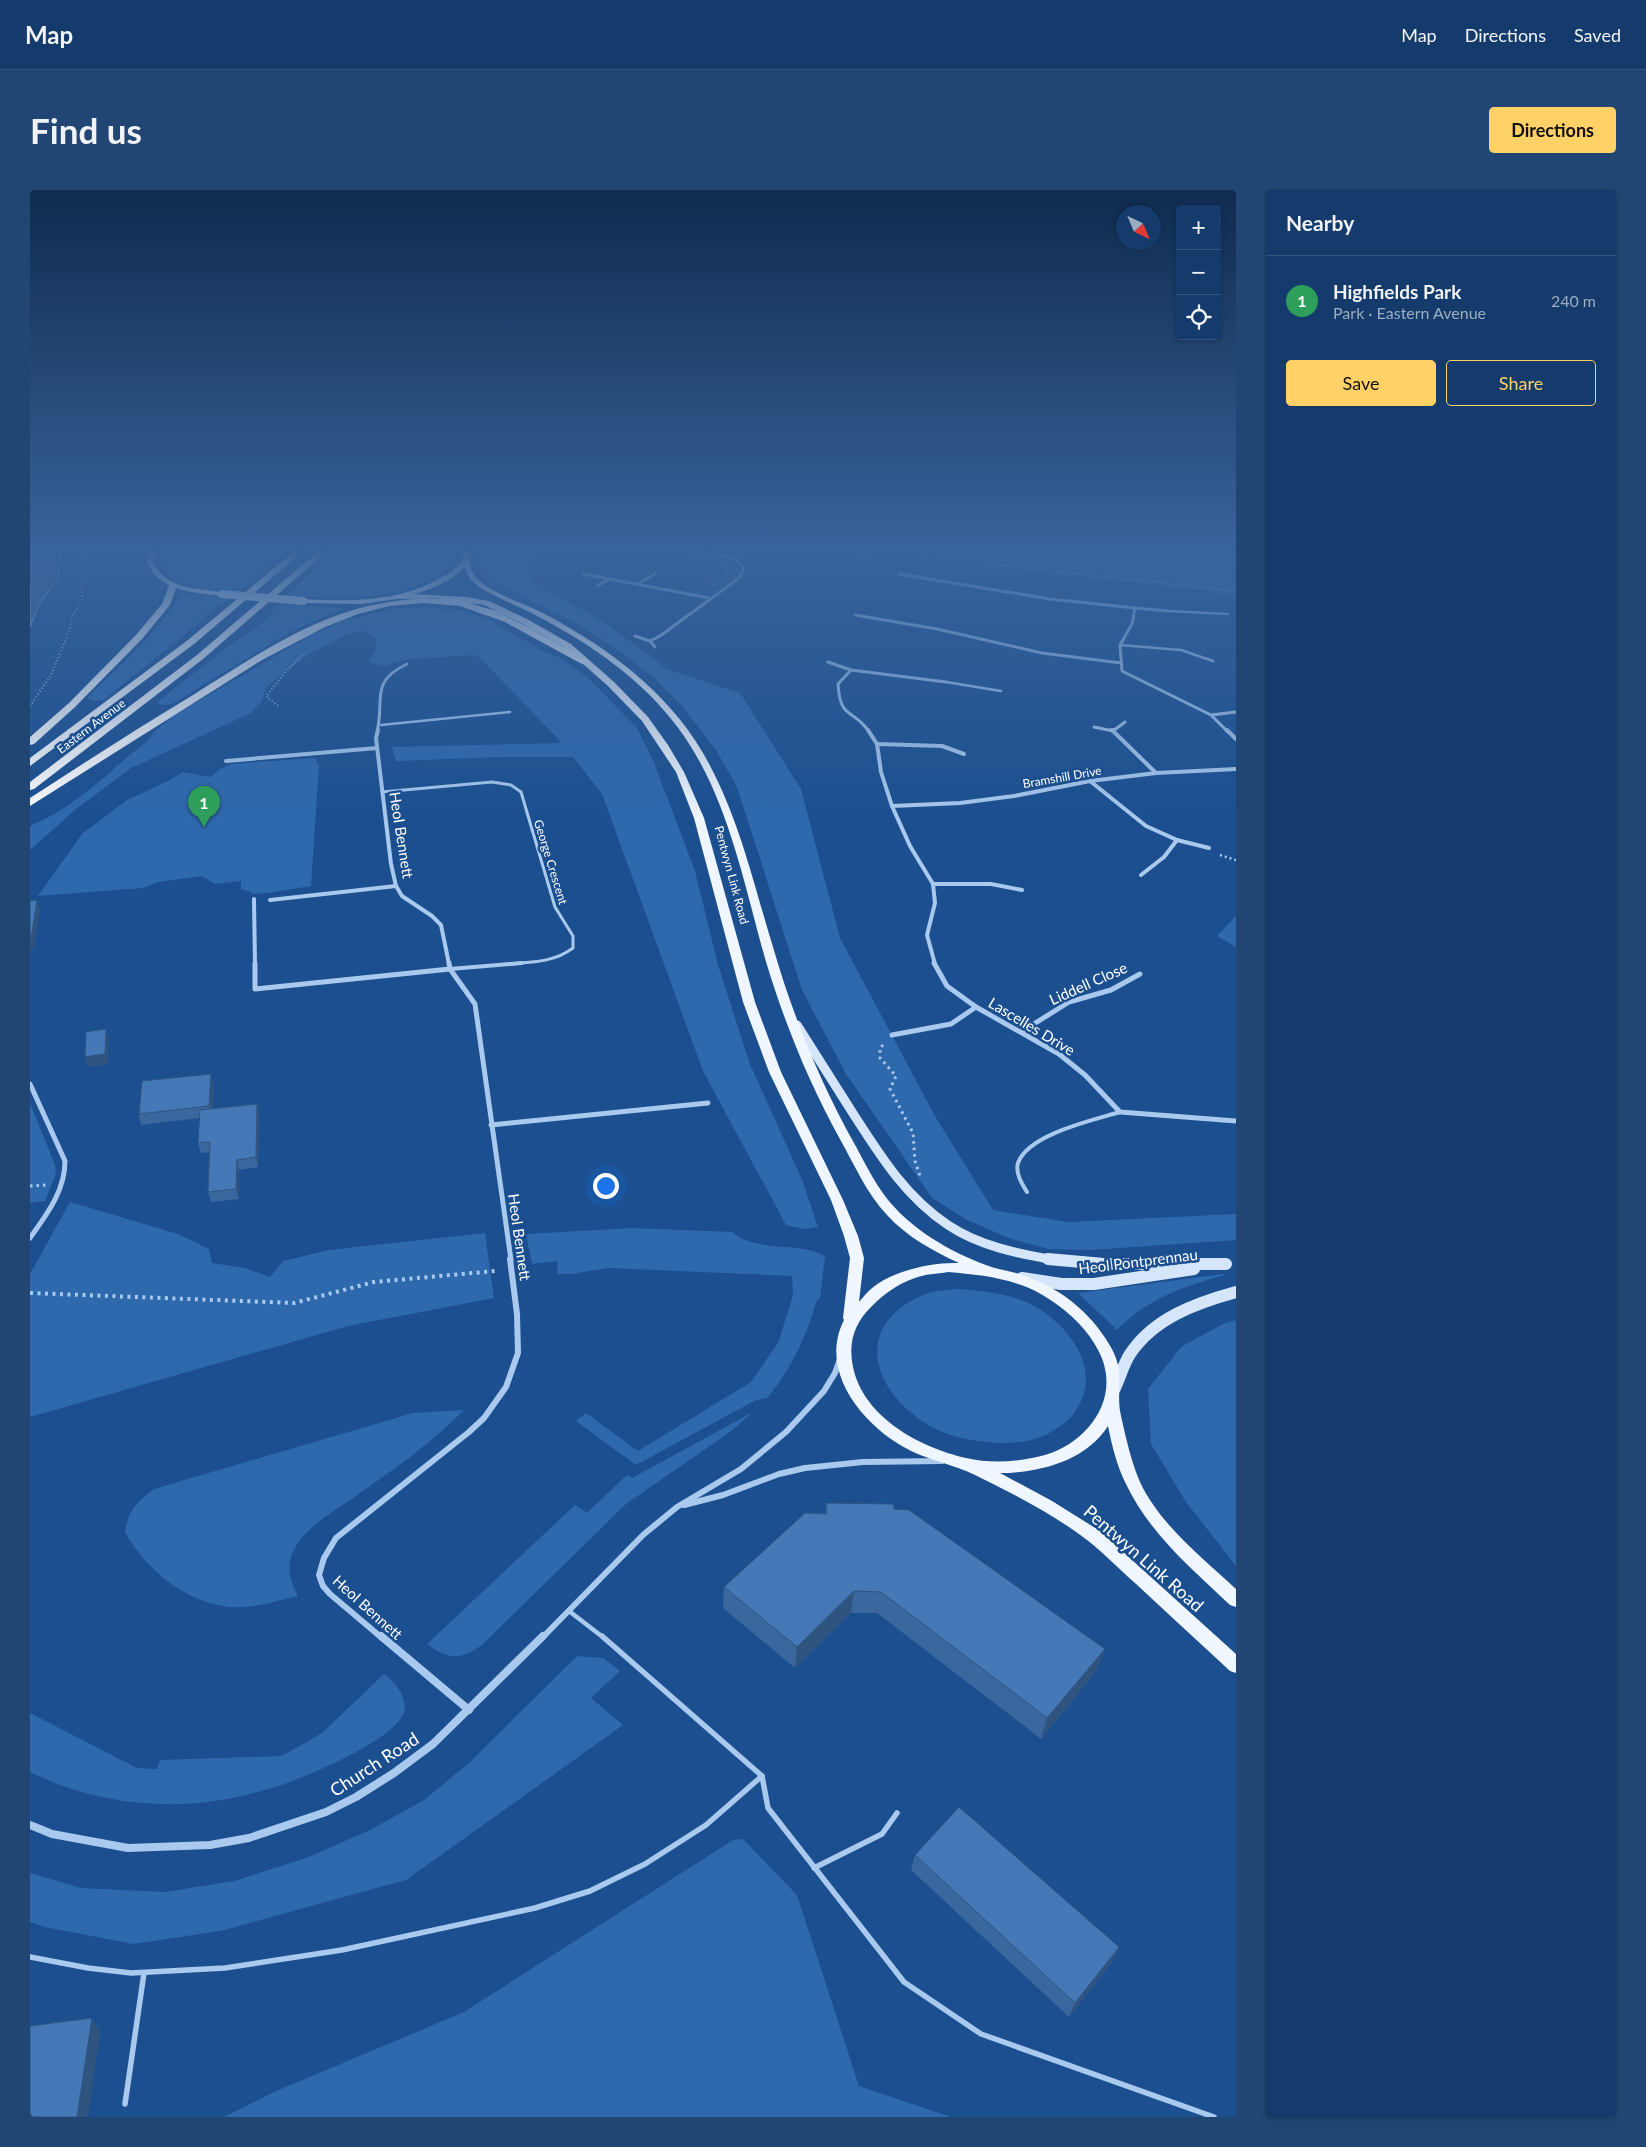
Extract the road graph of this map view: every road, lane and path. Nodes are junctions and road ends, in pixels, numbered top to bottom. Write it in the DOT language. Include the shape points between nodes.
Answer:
graph roads {
  1 [pos="66,638"];
  2 [pos="139,638"];
  3 [pos="195,638"];
  4 [pos="223,638"];
  5 [pos="539,638"];
  6 [pos="554,638"];
  7 [pos="581,638"];
  8 [pos="642,638"];
  9 [pos="655,638"];
  10 [pos="971,638"];
  11 [pos="1124,638"];
  12 [pos="291,639"];
  13 [pos="650,640"];
  14 [pos="1120,645"];
  15 [pos="655,647"];
  16 [pos="307,652"];
  17 [pos="583,661"];
  18 [pos="1213,661"];
  19 [pos="828,662"];
  20 [pos="1121,663"];
  21 [pos="407,664"];
  22 [pos="851,670"];
  23 [pos="946,682"];
  24 [pos="1001,691"];
  25 [pos="30,706"];
  26 [pos="278,706"];
  27 [pos="510,712"];
  28 [pos="1236,712"];
  29 [pos="1211,715"];
  30 [pos="1125,722"];
  31 [pos="381,725"];
  32 [pos="1094,727"];
  33 [pos="1113,730"];
  34 [pos="1236,739"];
  35 [pos="30,742"];
  36 [pos="877,744"];
  37 [pos="377,748"];
  38 [pos="964,754"];
  39 [pos="226,760"];
  40 [pos="30,763"];
  41 [pos="1236,769"];
  42 [pos="1156,773"];
  43 [pos="1090,781"];
  44 [pos="30,787"];
  45 [pos="382,792"];
  46 [pos="30,803"];
  47 [pos="892,806"];
  48 [pos="1177,840"];
  49 [pos="1209,848"];
  50 [pos="1141,875"];
  51 [pos="932,884"];
  52 [pos="396,886"];
  53 [pos="1022,890"];
  54 [pos="254,899"];
  55 [pos="270,900"];
  56 [pos="450,969"];
  57 [pos="1140,974"];
  58 [pos="976,1007"];
  59 [pos="787,1010"];
  60 [pos="1021,1032"];
  61 [pos="892,1035"];
  62 [pos="30,1084"];
  63 [pos="708,1103"];
  64 [pos="1120,1112"];
  65 [pos="1236,1121"];
  66 [pos="491,1125"];
  67 [pos="920,1178"];
  68 [pos="1027,1192"];
  69 [pos="30,1238"];
  70 [pos="1231,1264"];
  71 [pos="984,1270"];
  72 [pos="495,1271"];
  73 [pos="1014,1277"];
  74 [pos="1236,1292"];
  75 [pos="30,1293"];
  76 [pos="850,1321"];
  77 [pos="843,1352"];
  78 [pos="1112,1398"];
  79 [pos="960,1462"];
  80 [pos="677,1507"];
  81 [pos="1236,1600"];
  82 [pos="569,1611"];
  83 [pos="1236,1665"];
  84 [pos="469,1710"];
  85 [pos="762,1776"];
  86 [pos="897,1813"];
  87 [pos="30,1825"];
  88 [pos="814,1868"];
  89 [pos="30,1957"];
  90 [pos="144,1973"];
  91 [pos="125,2104"];
  92 [pos="1214,2117"];
  1 -- 25 [label="path" via="51,675"];
  2 -- 35 [label="highway"];
  3 -- 40 [label="highway, Eastern Avenue"];
  4 -- 44 [label="highway, Eastern Avenue"];
  5 -- 17 [label="highway"];
  6 -- 17 [label="main road, Pentwyn Link Road"];
  7 -- 59 [label="main road, Pentwyn Link Road" via="622,666 664,706 690,738 716,783 735,835"];
  8 -- 13 [label="street"];
  9 -- 13 [label="street"];
  10 -- 20 [label="street"];
  11 -- 14 [label="street"];
  12 -- 46 [label="highway" via="173,710"];
  13 -- 15 [label="street"];
  14 -- 18 [label="lane" via="1181,650"];
  14 -- 20 [label="street"];
  16 -- 26 [label="path" via="266,696"];
  17 -- 76 [label="main road, Pentwyn Link Road" via="645,719 688,788 752,1011 774,1072 837,1200 851,1236 857,1258"];
  19 -- 22 [label="street"];
  20 -- 29 [label="street" via="1122,670"];
  21 -- 31 [label="street, Heol Bennett" via="387,675 381,685"];
  22 -- 23 [label="street"];
  22 -- 36 [label="street, Lascelles Drive" via="838,684 840,698 846,711 864,725"];
  23 -- 24 [label="lane"];
  27 -- 31 [label="lane"];
  28 -- 29 [label="street"];
  29 -- 34 [label="street"];
  30 -- 33 [label="street"];
  31 -- 37 [label="street, Heol Bennett" via="376,738"];
  32 -- 33 [label="street"];
  33 -- 42 [label="street"];
  36 -- 38 [label="street" via="942,746"];
  36 -- 47 [label="street, Lascelles Drive" via="880,772"];
  37 -- 39 [label="street"];
  37 -- 45 [label="street, Heol Bennett"];
  41 -- 42 [label="street, Bramshill Drive"];
  42 -- 43 [label="street, Bramshill Drive"];
  43 -- 47 [label="street, Bramshill Drive" via="960,803"];
  43 -- 48 [label="street" via="1146,826"];
  45 -- 52 [label="street, Heol Bennett"];
  45 -- 56 [label="lane, George Crescent" via="492,782 511,785 521,792 555,907 573,936 573,948 564,956 548,961"];
  47 -- 51 [label="street, Lascelles Drive"];
  48 -- 49 [label="street"];
  48 -- 50 [label="street" via="1164,857"];
  51 -- 53 [label="street" via="991,884"];
  51 -- 58 [label="street, Lascelles Drive" via="935,903 927,935 933,960 947,986"];
  52 -- 55 [label="street"];
  52 -- 56 [label="street, Heol Bennett" via="402,896 441,924"];
  54 -- 56 [label="street" via="255,989"];
  56 -- 66 [label="street, Heol Bennett" via="474,1004"];
  57 -- 60 [label="street, Liddell Close" via="1111,990 1069,1002"];
  58 -- 60 [label="street, Lascelles Drive"];
  58 -- 61 [label="street, Lascelles Drive" via="951,1024"];
  59 -- 70 [label="street" via="882,1158 916,1200 949,1225 986,1244 1047,1260 1098,1264"];
  59 -- 71 [label="main road, Pentwyn Link Road" via="803,1053 836,1122 881,1199 917,1234"];
  60 -- 64 [label="street, Lascelles Drive" via="1059,1054 1085,1075"];
  61 -- 67 [label="path" via="880,1048 880,1058 896,1076 890,1089 913,1133"];
  62 -- 69 [label="street" via="65,1161 66,1171 58,1195"];
  63 -- 66 [label="street"];
  64 -- 65 [label="street"];
  64 -- 68 [label="lane" via="1044,1138 1028,1149 1018,1162 1018,1174"];
  66 -- 84 [label="street, Heol Bennett" via="518,1314 518,1353 506,1387 470,1432 336,1538 320,1568 320,1580 330,1594"];
  70 -- 73 [label="street, Heol Pontprennau" via="1084,1284"];
  71 -- 73 [label="main road, Pentwyn Link Road"];
  71 -- 76 [label="main road, Pentwyn Link Road" via="942,1268 911,1274 873,1293"];
  72 -- 75 [label="path" via="374,1282 294,1303"];
  73 -- 78 [label="main road, Pentwyn Link Road" via="1063,1300 1099,1336 1113,1370"];
  74 -- 78 [label="street" via="1180,1310 1145,1335 1131,1354"];
  76 -- 77 [label="main road, Pentwyn Link Road"];
  77 -- 79 [label="main road, Pentwyn Link Road" via="846,1372 855,1392 888,1429 911,1444"];
  77 -- 80 [label="street, Church Road" via="824,1391 786,1432 741,1469"];
  78 -- 79 [label="main road, Pentwyn Link Road" via="1102,1424 1069,1452 1046,1461 1005,1468"];
  78 -- 81 [label="main road, Pentwyn Link Road" via="1124,1457 1138,1492 1178,1543"];
  79 -- 80 [label="street" via="861,1462 810,1468 784,1473"];
  79 -- 83 [label="main road, Pentwyn Link Road" via="1027,1494 1094,1536"];
  80 -- 82 [label="street, Church Road" via="643,1535"];
  82 -- 84 [label="street, Church Road"];
  82 -- 85 [label="lane"];
  84 -- 87 [label="street, Church Road" via="433,1744 356,1796 326,1812 249,1838 210,1845 128,1848 52,1834"];
  85 -- 88 [label="lane" via="768,1808"];
  85 -- 90 [label="lane" via="706,1825 608,1883 563,1900 415,1935 256,1965"];
  86 -- 88 [label="lane" via="882,1834"];
  88 -- 92 [label="lane" via="904,1982 981,2034"];
  89 -- 90 [label="lane" via="92,1969"];
  90 -- 91 [label="lane"];
}
